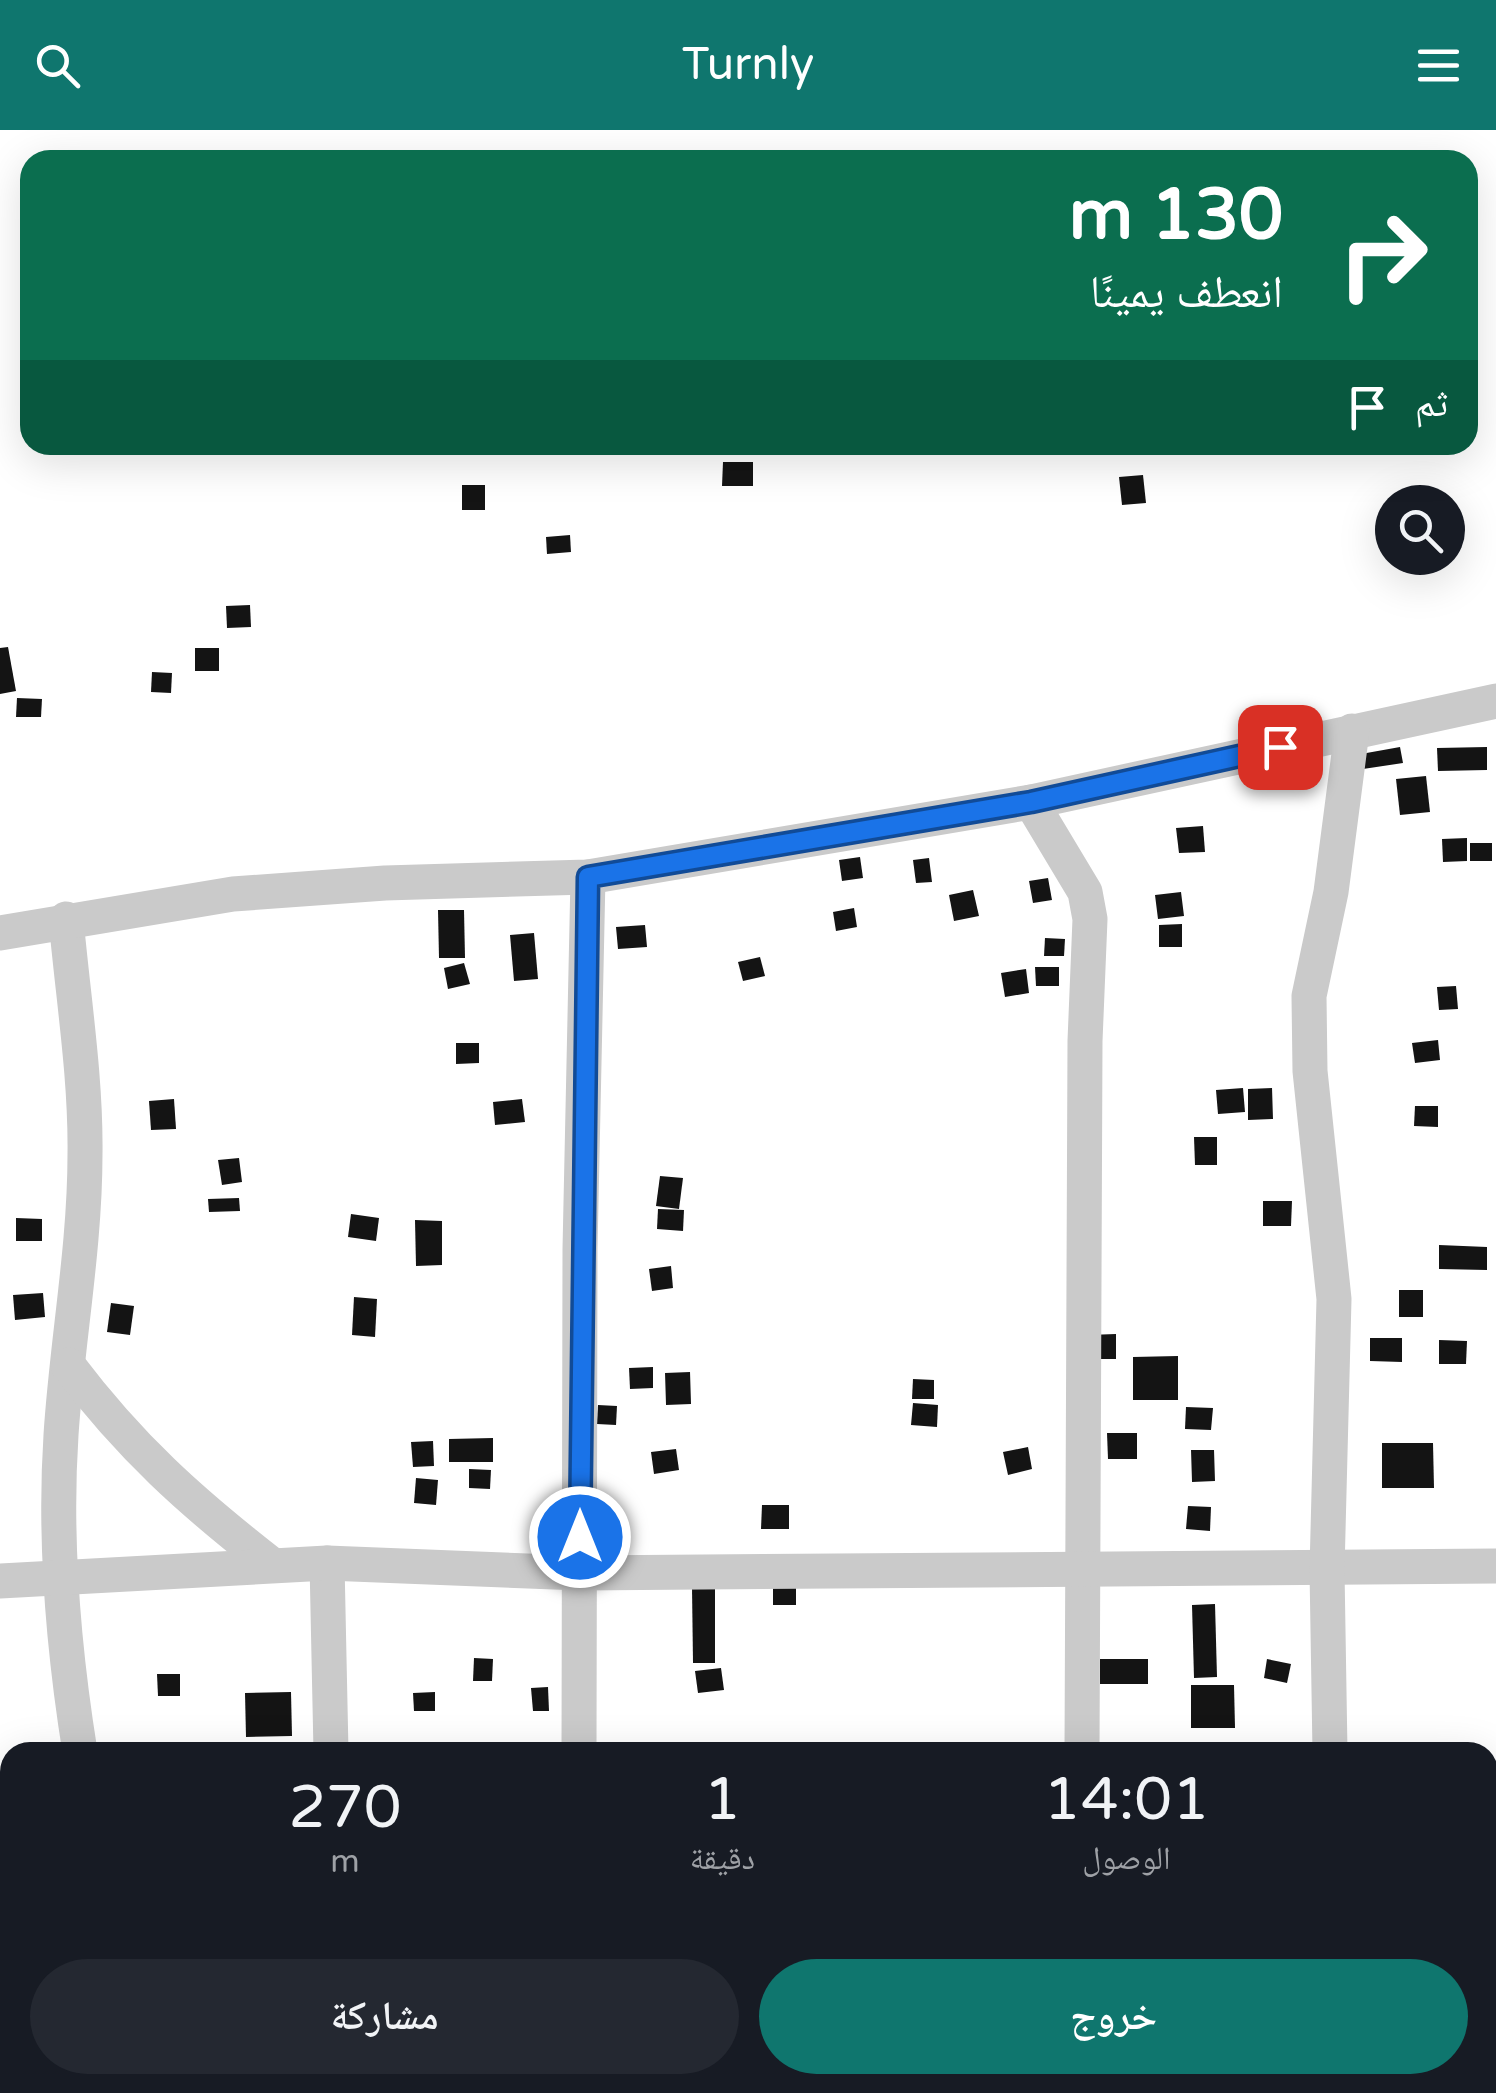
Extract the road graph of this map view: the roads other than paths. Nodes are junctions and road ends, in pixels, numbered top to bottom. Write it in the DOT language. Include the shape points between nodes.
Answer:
graph roads {
  1 [pos="1496,701"];
  2 [pos="1352,731"];
  3 [pos="1031,802"];
  4 [pos="588,877"];
  5 [pos="66,920"];
  6 [pos="0,933"];
  7 [pos="68,1365"];
  8 [pos="328,1563"];
  9 [pos="270,1564"];
  10 [pos="1496,1566"];
  11 [pos="1081,1568"];
  12 [pos="1326,1570"];
  13 [pos="580,1573"];
  14 [pos="0,1581"];
  15 [pos="58,1581"];
  16 [pos="79,1742"];
  17 [pos="330,1742"];
  18 [pos="579,1742"];
  19 [pos="1082,1742"];
  20 [pos="1330,1742"];
  1 -- 2 [label="street"];
  2 -- 3 [label="street"];
  2 -- 12 [label="street" via="1331,892 1309,996 1310,1071 1334,1299"];
  3 -- 4 [label="street"];
  3 -- 11 [label="street" via="1085,892 1090,918"];
  4 -- 5 [label="street" via="233,894"];
  4 -- 13 [label="street"];
  5 -- 6 [label="street"];
  5 -- 7 [label="street" via="86,1152"];
  7 -- 9 [label="street" via="130,1442 191,1502"];
  7 -- 15 [label="street"];
  8 -- 9 [label="street"];
  8 -- 13 [label="street"];
  8 -- 17 [label="street"];
  9 -- 15 [label="street"];
  10 -- 12 [label="street"];
  11 -- 12 [label="street"];
  11 -- 13 [label="street"];
  11 -- 19 [label="street"];
  12 -- 20 [label="street"];
  13 -- 18 [label="street"];
  14 -- 15 [label="street"];
  15 -- 16 [label="street"];
}
